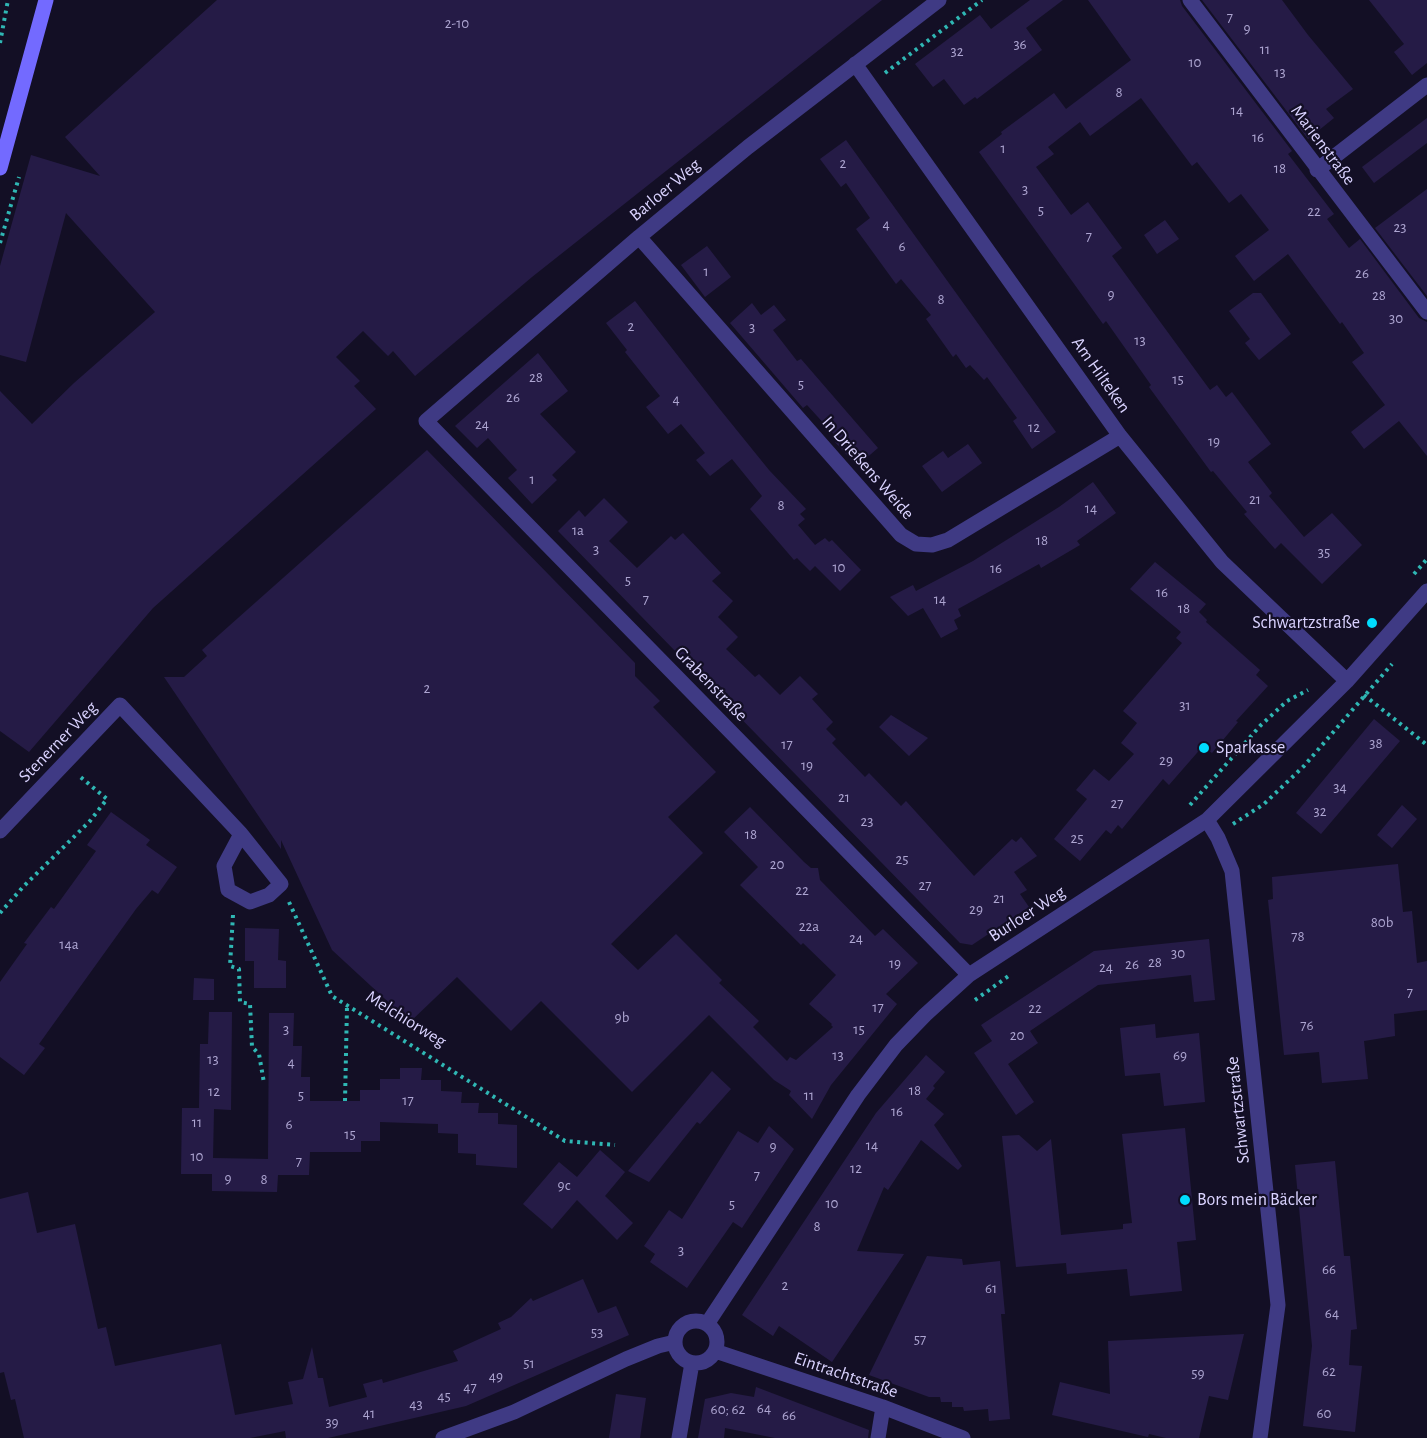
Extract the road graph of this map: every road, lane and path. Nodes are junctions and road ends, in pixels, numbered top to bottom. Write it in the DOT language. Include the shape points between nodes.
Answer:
graph roads {
  1 [pos="8,0"];
  2 [pos="46,0"];
  3 [pos="939,0"];
  4 [pos="982,0"];
  5 [pos="1190,0"];
  6 [pos="0,43"];
  7 [pos="855,64"];
  8 [pos="870,84"];
  9 [pos="1427,85"];
  10 [pos="0,168"];
  11 [pos="1317,170"];
  12 [pos="639,237"];
  13 [pos="1427,312"];
  14 [pos="426,421"];
  15 [pos="1120,436"];
  16 [pos="1427,591"];
  17 [pos="1393,663"];
  18 [pos="1347,681"];
  19 [pos="1366,696"];
  20 [pos="1427,745"];
  21 [pos="64,764"];
  22 [pos="1207,820"];
  23 [pos="0,831"];
  24 [pos="241,834"];
  25 [pos="1216,835"];
  26 [pos="281,884"];
  27 [pos="234,893"];
  28 [pos="0,914"];
  29 [pos="1016,971"];
  30 [pos="969,975"];
  31 [pos="969,1004"];
  32 [pos="347,1005"];
  33 [pos="264,1083"];
  34 [pos="345,1101"];
  35 [pos="615,1145"];
  36 [pos="707,1324"];
  37 [pos="675,1342"];
  38 [pos="715,1350"];
  39 [pos="692,1363"];
  40 [pos="883,1407"];
  41 [pos="443,1438"];
  42 [pos="679,1438"];
  43 [pos="878,1438"];
  44 [pos="963,1438"];
  45 [pos="1260,1438"];
  1 -- 6 [label="path"];
  2 -- 10 [label="street"];
  3 -- 7 [label="street, Barloer Weg"];
  4 -- 8 [label="path"];
  5 -- 11 [label="street, Marienstraße"];
  7 -- 8 [label="street, Am Hilteken"];
  7 -- 12 [label="street, Barloer Weg"];
  8 -- 15 [label="street, Am Hilteken"];
  9 -- 11 [label="street"];
  11 -- 13 [label="street, Marienstraße"];
  12 -- 14 [label="street, Barloer Weg"];
  12 -- 15 [label="street, In Drießens Weide" via="901,535 916,544 948,540"];
  14 -- 30 [label="street, Grabenstraße"];
  15 -- 18 [label="street, Am Hilteken" via="1222,562"];
  16 -- 18 [label="street, Burloer Weg"];
  17 -- 19 [label="path"];
  18 -- 19 [label="path"];
  18 -- 22 [label="street, Burloer Weg"];
  19 -- 20 [label="path"];
  19 -- 25 [label="path" via="1264,804"];
  21 -- 23 [label="street, Stenerner Weg"];
  21 -- 24 [label="street, Stenerner Weg" via="120,705"];
  21 -- 28 [label="path" via="107,799"];
  22 -- 25 [label="street, Schwartzstraße"];
  22 -- 30 [label="street, Burloer Weg"];
  24 -- 26 [label="street"];
  24 -- 27 [label="street" via="224,866 228,890"];
  25 -- 45 [label="street, Schwartzstraße" via="1232,870 1278,1305"];
  26 -- 27 [label="street" via="269,895 250,902"];
  26 -- 32 [label="path, Melchiorweg" via="332,996"];
  27 -- 33 [label="path" via="230,966 239,969 240,1002 250,1004 252,1047 259,1054"];
  29 -- 31 [label="path"];
  30 -- 36 [label="street, Burloer Weg" via="903,1038 858,1095"];
  32 -- 34 [label="path"];
  32 -- 35 [label="path, Melchiorweg" via="565,1141"];
  36 -- 37 [label="street" via="685,1324"];
  36 -- 38 [label="street" via="716,1336"];
  37 -- 39 [label="street" via="677,1351"];
  37 -- 41 [label="street" via="626,1359 514,1412"];
  38 -- 39 [label="street" via="705,1360"];
  38 -- 40 [label="street, Eintrachtstraße"];
  39 -- 42 [label="street"];
  40 -- 43 [label="street"];
  40 -- 44 [label="street, Eintrachtstraße"];
}
